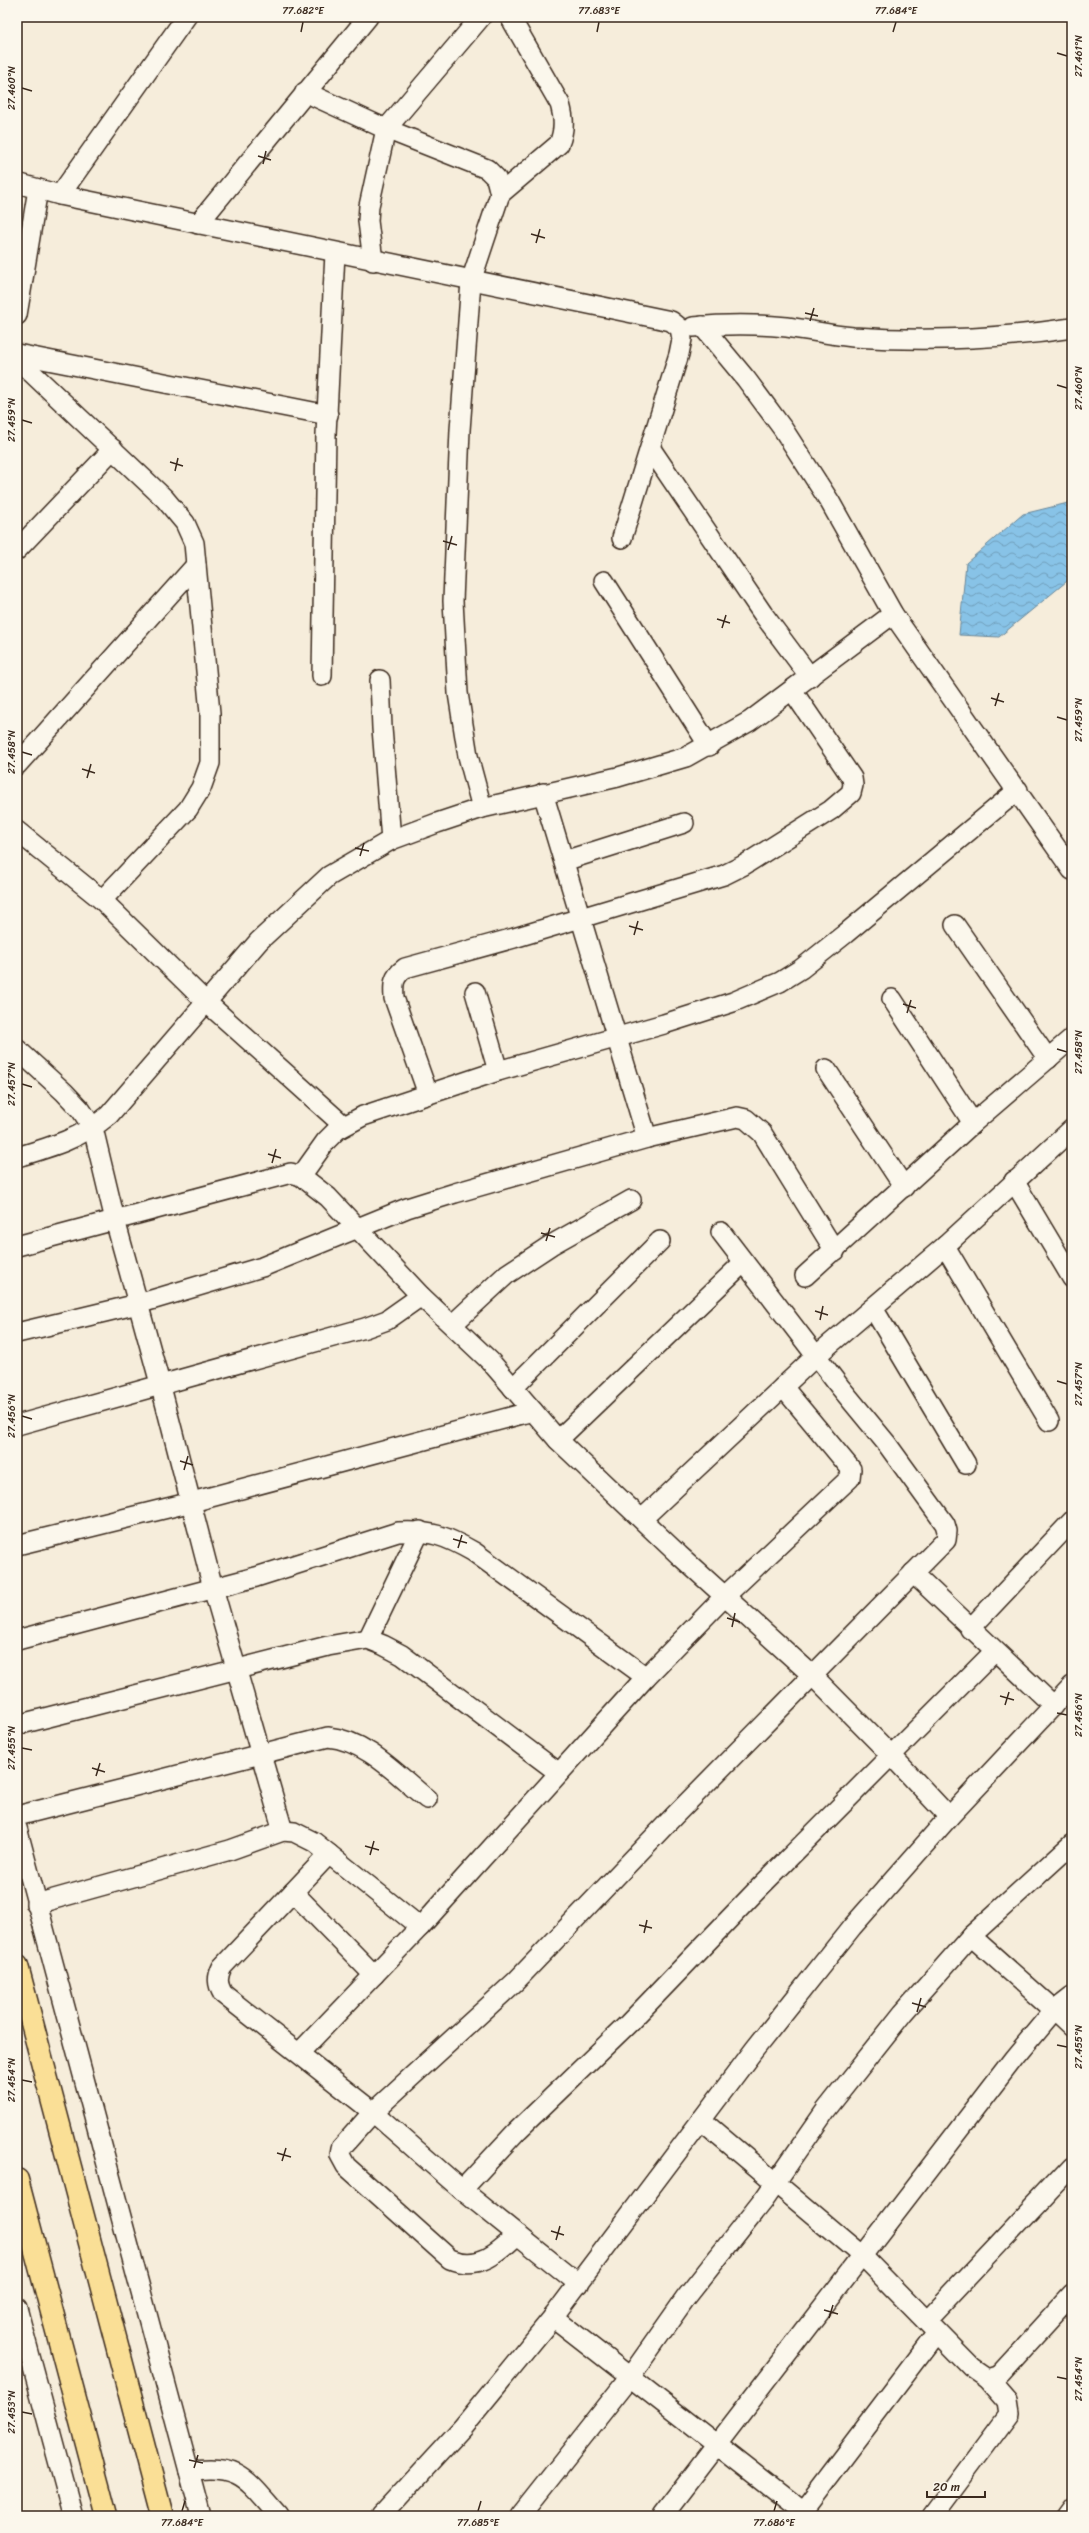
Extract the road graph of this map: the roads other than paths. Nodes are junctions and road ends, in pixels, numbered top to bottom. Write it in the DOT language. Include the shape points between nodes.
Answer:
graph roads {
  1 [pos="186,17"];
  2 [pos="368,17"];
  3 [pos="481,17"];
  4 [pos="510,17"];
  5 [pos="305,92"];
  6 [pos="386,129"];
  7 [pos="17,183"];
  8 [pos="38,189"];
  9 [pos="500,194"];
  10 [pos="60,195"];
  11 [pos="198,224"];
  12 [pos="335,253"];
  13 [pos="373,260"];
  14 [pos="471,281"];
  15 [pos="17,314"];
  16 [pos="702,326"];
  17 [pos="680,328"];
  18 [pos="1072,328"];
  19 [pos="17,354"];
  20 [pos="17,359"];
  21 [pos="328,415"];
  22 [pos="651,449"];
  23 [pos="113,450"];
  24 [pos="622,538"];
  25 [pos="17,550"];
  26 [pos="196,565"];
  27 [pos="604,581"];
  28 [pos="893,614"];
  29 [pos="322,676"];
  30 [pos="810,677"];
  31 [pos="380,680"];
  32 [pos="792,690"];
  33 [pos="709,746"];
  34 [pos="17,766"];
  35 [pos="1018,790"];
  36 [pos="543,793"];
  37 [pos="482,808"];
  38 [pos="684,823"];
  39 [pos="17,831"];
  40 [pos="391,840"];
  41 [pos="564,861"];
  42 [pos="1072,870"];
  43 [pos="102,900"];
  44 [pos="581,918"];
  45 [pos="955,925"];
  46 [pos="475,992"];
  47 [pos="892,999"];
  48 [pos="205,1001"];
  49 [pos="618,1038"];
  50 [pos="1072,1038"];
  51 [pos="17,1049"];
  52 [pos="1048,1059"];
  53 [pos="826,1069"];
  54 [pos="498,1071"];
  55 [pos="428,1094"];
  56 [pos="974,1123"];
  57 [pos="343,1125"];
  58 [pos="93,1128"];
  59 [pos="1072,1129"];
  60 [pos="647,1138"];
  61 [pos="17,1157"];
  62 [pos="301,1176"];
  63 [pos="1014,1181"];
  64 [pos="904,1188"];
  65 [pos="631,1200"];
  66 [pos="114,1220"];
  67 [pos="356,1228"];
  68 [pos="721,1232"];
  69 [pos="660,1241"];
  70 [pos="17,1246"];
  71 [pos="945,1246"];
  72 [pos="835,1251"];
  73 [pos="744,1262"];
  74 [pos="805,1276"];
  75 [pos="1072,1278"];
  76 [pos="421,1296"];
  77 [pos="138,1304"];
  78 [pos="873,1308"];
  79 [pos="452,1324"];
  80 [pos="17,1333"];
  81 [pos="816,1356"];
  82 [pos="161,1387"];
  83 [pos="783,1387"];
  84 [pos="512,1388"];
  85 [pos="533,1411"];
  86 [pos="1049,1421"];
  87 [pos="17,1425"];
  88 [pos="558,1440"];
  89 [pos="966,1464"];
  90 [pos="192,1502"];
  91 [pos="642,1520"];
  92 [pos="1072,1521"];
  93 [pos="420,1531"];
  94 [pos="17,1545"];
  95 [pos="913,1573"];
  96 [pos="213,1588"];
  97 [pos="726,1596"];
  98 [pos="970,1629"];
  99 [pos="368,1639"];
  100 [pos="17,1640"];
  101 [pos="994,1652"];
  102 [pos="236,1670"];
  103 [pos="812,1675"];
  104 [pos="646,1677"];
  105 [pos="1072,1686"];
  106 [pos="1054,1706"];
  107 [pos="17,1725"];
  108 [pos="260,1753"];
  109 [pos="891,1755"];
  110 [pos="559,1773"];
  111 [pos="426,1799"];
  112 [pos="17,1816"];
  113 [pos="949,1817"];
  114 [pos="17,1828"];
  115 [pos="283,1831"];
  116 [pos="1072,1844"];
  117 [pos="329,1854"];
  118 [pos="293,1892"];
  119 [pos="36,1904"];
  120 [pos="420,1927"];
  121 [pos="970,1936"];
  122 [pos="17,1966"];
  123 [pos="374,1975"];
  124 [pos="1072,1996"];
  125 [pos="1054,2010"];
  126 [pos="1072,2027"];
  127 [pos="299,2053"];
  128 [pos="373,2112"];
  129 [pos="701,2120"];
  130 [pos="1072,2166"];
  131 [pos="17,2180"];
  132 [pos="776,2182"];
  133 [pos="462,2190"];
  134 [pos="518,2234"];
  135 [pos="861,2256"];
  136 [pos="579,2284"];
  137 [pos="1072,2295"];
  138 [pos="17,2308"];
  139 [pos="552,2317"];
  140 [pos="932,2327"];
  141 [pos="630,2377"];
  142 [pos="987,2378"];
  143 [pos="716,2446"];
  144 [pos="189,2471"];
  145 [pos="1072,2508"];
  146 [pos="803,2514"];
  147 [pos="73,2516"];
  148 [pos="106,2516"];
  149 [pos="162,2516"];
  150 [pos="201,2516"];
  151 [pos="279,2516"];
  152 [pos="381,2516"];
  153 [pos="520,2516"];
  154 [pos="662,2516"];
  155 [pos="933,2516"];
  156 [pos="1066,2516"];
  1 -- 10 [label="street"];
  2 -- 5 [label="street"];
  3 -- 6 [label="street"];
  4 -- 9 [label="street" via="560,104 564,119 559,144"];
  5 -- 6 [label="street"];
  5 -- 11 [label="street"];
  6 -- 9 [label="street" via="486,169 496,178"];
  6 -- 13 [label="street" via="369,206 368,221"];
  7 -- 8 [label="street"];
  8 -- 10 [label="street"];
  8 -- 15 [label="street"];
  9 -- 14 [label="street"];
  10 -- 11 [label="street"];
  11 -- 12 [label="street"];
  12 -- 13 [label="street"];
  12 -- 21 [label="street"];
  13 -- 14 [label="street"];
  14 -- 17 [label="street" via="660,318 671,321"];
  14 -- 37 [label="street" via="456,515 454,645 463,730"];
  16 -- 17 [label="street"];
  16 -- 18 [label="street" via="737,324 786,327 852,337 922,340 987,338"];
  16 -- 28 [label="street" via="783,429 830,502"];
  17 -- 22 [label="street" via="682,339 679,354"];
  19 -- 21 [label="street"];
  20 -- 23 [label="street"];
  21 -- 29 [label="street" via="322,576"];
  22 -- 24 [label="street"];
  22 -- 30 [label="street" via="763,614"];
  23 -- 25 [label="street"];
  23 -- 26 [label="street" via="165,499 185,523 194,543"];
  26 -- 34 [label="street"];
  26 -- 43 [label="street" via="210,713 210,763 201,788 188,809"];
  27 -- 33 [label="street"];
  28 -- 30 [label="street"];
  28 -- 35 [label="street"];
  30 -- 32 [label="street"];
  31 -- 40 [label="street"];
  32 -- 33 [label="street" via="750,721"];
  32 -- 44 [label="street" via="852,778 854,785 848,796 831,810 762,854 724,875"];
  33 -- 36 [label="street" via="656,767"];
  35 -- 42 [label="street"];
  35 -- 49 [label="street" via="801,969 780,982 733,1002"];
  36 -- 37 [label="street"];
  36 -- 41 [label="street"];
  37 -- 40 [label="street"];
  38 -- 41 [label="street"];
  39 -- 43 [label="street"];
  40 -- 48 [label="street" via="329,876 301,899 258,941"];
  41 -- 44 [label="street"];
  43 -- 48 [label="street"];
  44 -- 49 [label="street"];
  44 -- 55 [label="street" via="417,963 396,974 393,984 394,998"];
  45 -- 52 [label="street"];
  46 -- 54 [label="street"];
  47 -- 56 [label="street"];
  48 -- 57 [label="street"];
  48 -- 58 [label="street" via="109,1115"];
  49 -- 54 [label="street"];
  49 -- 60 [label="street"];
  50 -- 52 [label="street"];
  51 -- 58 [label="street" via="64,1092"];
  52 -- 56 [label="street"];
  53 -- 64 [label="street"];
  54 -- 55 [label="street"];
  55 -- 57 [label="street"];
  56 -- 64 [label="street"];
  57 -- 62 [label="street" via="326,1140"];
  58 -- 61 [label="street" via="74,1139"];
  58 -- 66 [label="street"];
  59 -- 63 [label="street"];
  60 -- 67 [label="street" via="406,1208"];
  60 -- 72 [label="street" via="721,1120 737,1117 746,1119 762,1133"];
  62 -- 66 [label="street" via="291,1173"];
  62 -- 67 [label="street" via="328,1197"];
  63 -- 71 [label="street"];
  63 -- 75 [label="street"];
  64 -- 72 [label="street"];
  65 -- 79 [label="street" via="551,1245 507,1274"];
  66 -- 70 [label="street"];
  66 -- 77 [label="street"];
  67 -- 76 [label="street"];
  67 -- 77 [label="street" via="262,1267"];
  68 -- 73 [label="street"];
  69 -- 84 [label="street"];
  71 -- 78 [label="street"];
  71 -- 86 [label="street"];
  72 -- 74 [label="street"];
  73 -- 81 [label="street"];
  73 -- 88 [label="street"];
  76 -- 79 [label="street"];
  76 -- 82 [label="street" via="387,1320 365,1328"];
  77 -- 80 [label="street"];
  77 -- 82 [label="street"];
  78 -- 81 [label="street"];
  78 -- 89 [label="street"];
  79 -- 84 [label="street" via="490,1361"];
  81 -- 83 [label="street"];
  81 -- 95 [label="street" via="888,1444 945,1524 946,1540"];
  82 -- 87 [label="street"];
  82 -- 90 [label="street"];
  83 -- 91 [label="street"];
  83 -- 97 [label="street" via="851,1469 850,1478"];
  84 -- 85 [label="street"];
  85 -- 88 [label="street"];
  85 -- 90 [label="street"];
  88 -- 91 [label="street"];
  90 -- 94 [label="street"];
  90 -- 96 [label="street"];
  91 -- 97 [label="street"];
  92 -- 98 [label="street"];
  93 -- 96 [label="street" via="398,1532"];
  93 -- 99 [label="street"];
  93 -- 104 [label="street" via="446,1536 474,1552"];
  95 -- 98 [label="street"];
  95 -- 103 [label="street"];
  96 -- 100 [label="street"];
  96 -- 102 [label="street"];
  97 -- 103 [label="street"];
  97 -- 104 [label="street"];
  98 -- 101 [label="street"];
  99 -- 102 [label="street" via="328,1646"];
  99 -- 110 [label="street" via="402,1655"];
  101 -- 106 [label="street"];
  101 -- 109 [label="street"];
  102 -- 107 [label="street"];
  102 -- 108 [label="street"];
  103 -- 109 [label="street"];
  103 -- 128 [label="street" via="516,1981"];
  104 -- 110 [label="street"];
  105 -- 106 [label="street"];
  106 -- 113 [label="street"];
  108 -- 111 [label="street" via="312,1740 344,1739 366,1749"];
  108 -- 112 [label="street"];
  108 -- 115 [label="street"];
  109 -- 113 [label="street"];
  109 -- 133 [label="street" via="628,2024 516,2132"];
  110 -- 120 [label="street"];
  113 -- 129 [label="street" via="830,1954"];
  114 -- 119 [label="street"];
  115 -- 117 [label="street" via="303,1835"];
  115 -- 119 [label="street" via="230,1850"];
  116 -- 121 [label="street"];
  117 -- 118 [label="street"];
  117 -- 120 [label="street"];
  118 -- 123 [label="street"];
  118 -- 127 [label="street" via="222,1967 218,1980 223,1994"];
  119 -- 144 [label="street"];
  120 -- 123 [label="street"];
  121 -- 125 [label="street"];
  121 -- 132 [label="street" via="903,2013 826,2110"];
  122 -- 149 [label="highway"];
  123 -- 127 [label="street"];
  124 -- 125 [label="street"];
  125 -- 126 [label="street"];
  125 -- 135 [label="street"];
  127 -- 128 [label="street"];
  128 -- 133 [label="street"];
  128 -- 134 [label="street" via="341,2148 342,2160 433,2245 450,2259 461,2264 474,2263 497,2253"];
  129 -- 132 [label="street"];
  129 -- 136 [label="street"];
  130 -- 140 [label="street"];
  131 -- 148 [label="highway"];
  132 -- 135 [label="street"];
  132 -- 141 [label="street" via="685,2299"];
  133 -- 134 [label="street"];
  134 -- 136 [label="street"];
  135 -- 140 [label="street"];
  135 -- 143 [label="street"];
  136 -- 139 [label="street"];
  137 -- 142 [label="street" via="1000,2374"];
  138 -- 147 [label="street"];
  139 -- 141 [label="street"];
  139 -- 152 [label="street" via="462,2428"];
  140 -- 142 [label="street" via="971,2367"];
  140 -- 146 [label="street"];
  141 -- 143 [label="street"];
  141 -- 153 [label="street"];
  142 -- 155 [label="street" via="1007,2401 1010,2414"];
  143 -- 146 [label="street"];
  143 -- 154 [label="street"];
  144 -- 150 [label="street"];
  144 -- 151 [label="street" via="211,2467 238,2474"];
  145 -- 156 [label="street"];
}
